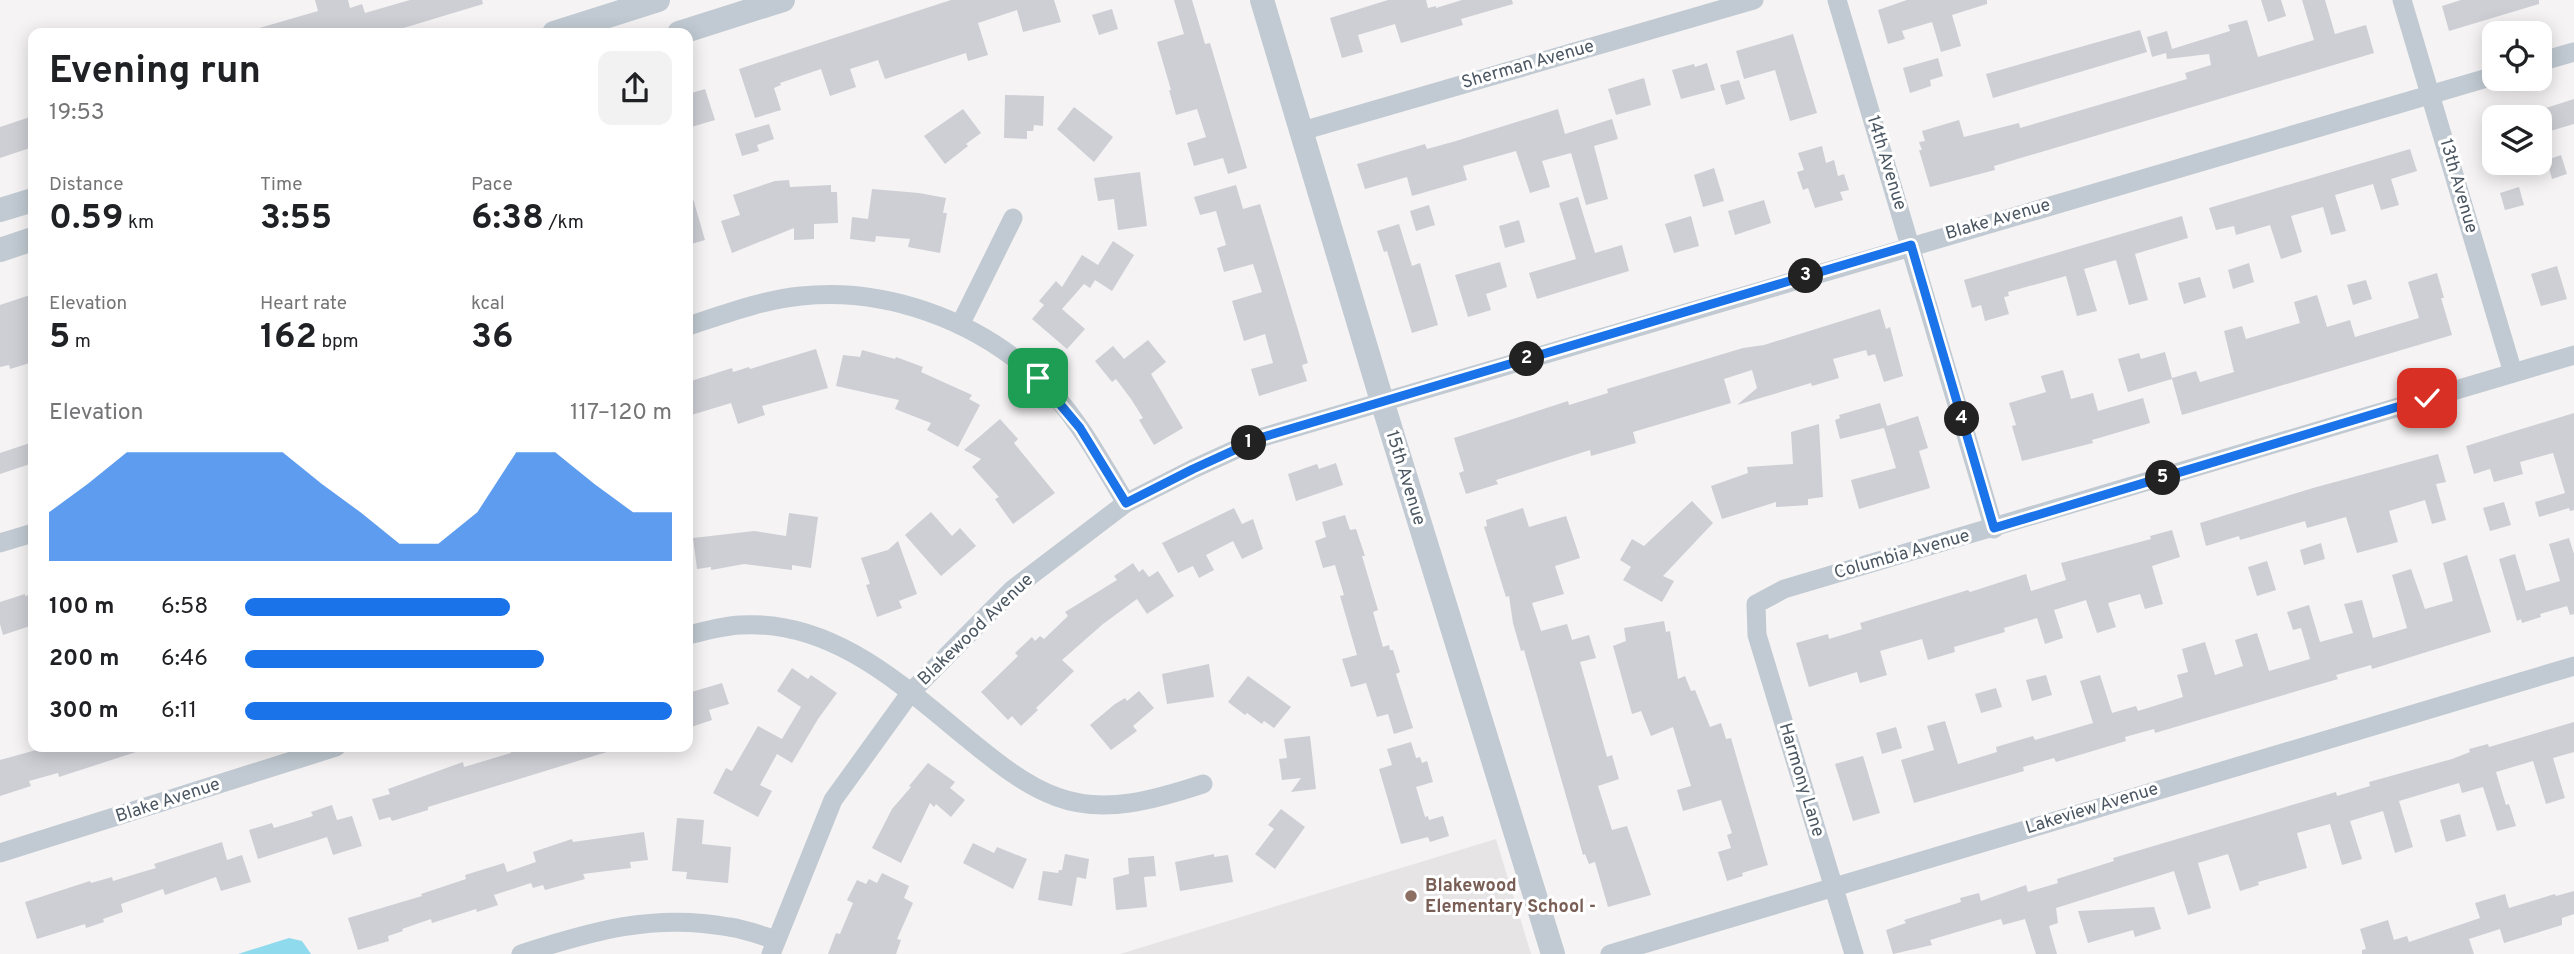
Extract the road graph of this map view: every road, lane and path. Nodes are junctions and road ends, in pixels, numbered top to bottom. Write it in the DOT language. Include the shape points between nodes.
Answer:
graph roads {
  1 [pos="658,0"];
  2 [pos="783,0"];
  3 [pos="1262,0"];
  4 [pos="1754,0"];
  5 [pos="1837,0"];
  6 [pos="2402,0"];
  7 [pos="570,28"];
  8 [pos="693,29"];
  9 [pos="2574,52"];
  10 [pos="2552,58"];
  11 [pos="2482,79"];
  12 [pos="2431,94"];
  13 [pos="1302,131"];
  14 [pos="28,202"];
  15 [pos="0,210"];
  16 [pos="1013,218"];
  17 [pos="28,241"];
  18 [pos="1911,245"];
  19 [pos="0,250"];
  20 [pos="693,324"];
  21 [pos="960,325"];
  22 [pos="2574,355"];
  23 [pos="2513,373"];
  24 [pos="1382,401"];
  25 [pos="1126,503"];
  26 [pos="1994,528"];
  27 [pos="28,535"];
  28 [pos="0,543"];
  29 [pos="1756,604"];
  30 [pos="693,634"];
  31 [pos="2574,666"];
  32 [pos="911,692"];
  33 [pos="320,752"];
  34 [pos="1203,784"];
  35 [pos="0,853"];
  36 [pos="1833,886"];
  37 [pos="774,947"];
  38 [pos="521,954"];
  39 [pos="1553,954"];
  40 [pos="1610,954"];
  41 [pos="1854,954"];
  1 -- 7 [label="street"];
  2 -- 8 [label="street"];
  3 -- 13 [label="street, 15th Avenue"];
  4 -- 13 [label="street, Sherman Avenue"];
  5 -- 18 [label="street, 14th Avenue"];
  6 -- 12 [label="street, 13th Avenue"];
  9 -- 10 [label="street"];
  11 -- 12 [label="street, Blake Avenue"];
  12 -- 18 [label="street, Blake Avenue"];
  12 -- 23 [label="street, 13th Avenue"];
  13 -- 24 [label="street, 15th Avenue"];
  14 -- 15 [label="street"];
  16 -- 21 [label="street"];
  17 -- 19 [label="street"];
  18 -- 24 [label="street, Blake Avenue"];
  18 -- 26 [label="street, 14th Avenue"];
  20 -- 21 [label="street" via="758,304 846,294 900,302"];
  21 -- 25 [label="street" via="1002,348 1038,378 1080,428"];
  22 -- 23 [label="street, Columbia Avenue"];
  23 -- 26 [label="street, Columbia Avenue"];
  24 -- 25 [label="street, Blakewood Avenue" via="1263,437"];
  24 -- 39 [label="street, 15th Avenue"];
  25 -- 32 [label="street, Blakewood Avenue" via="1013,589"];
  26 -- 29 [label="street, Columbia Avenue" via="1784,589"];
  27 -- 28 [label="street"];
  29 -- 36 [label="street, Harmony Lane" via="1757,635"];
  30 -- 32 [label="street" via="740,625 788,628 841,645"];
  31 -- 36 [label="street, Lakeview Avenue"];
  32 -- 34 [label="street" via="1025,782 1059,798 1105,805 1151,800"];
  32 -- 37 [label="street, Blakewood Avenue" via="833,800"];
  33 -- 35 [label="street, Blake Avenue"];
  36 -- 40 [label="street, Lakeview Avenue"];
  36 -- 41 [label="street, Harmony Lane"];
  37 -- 38 [label="street" via="732,927 639,922"];
}
